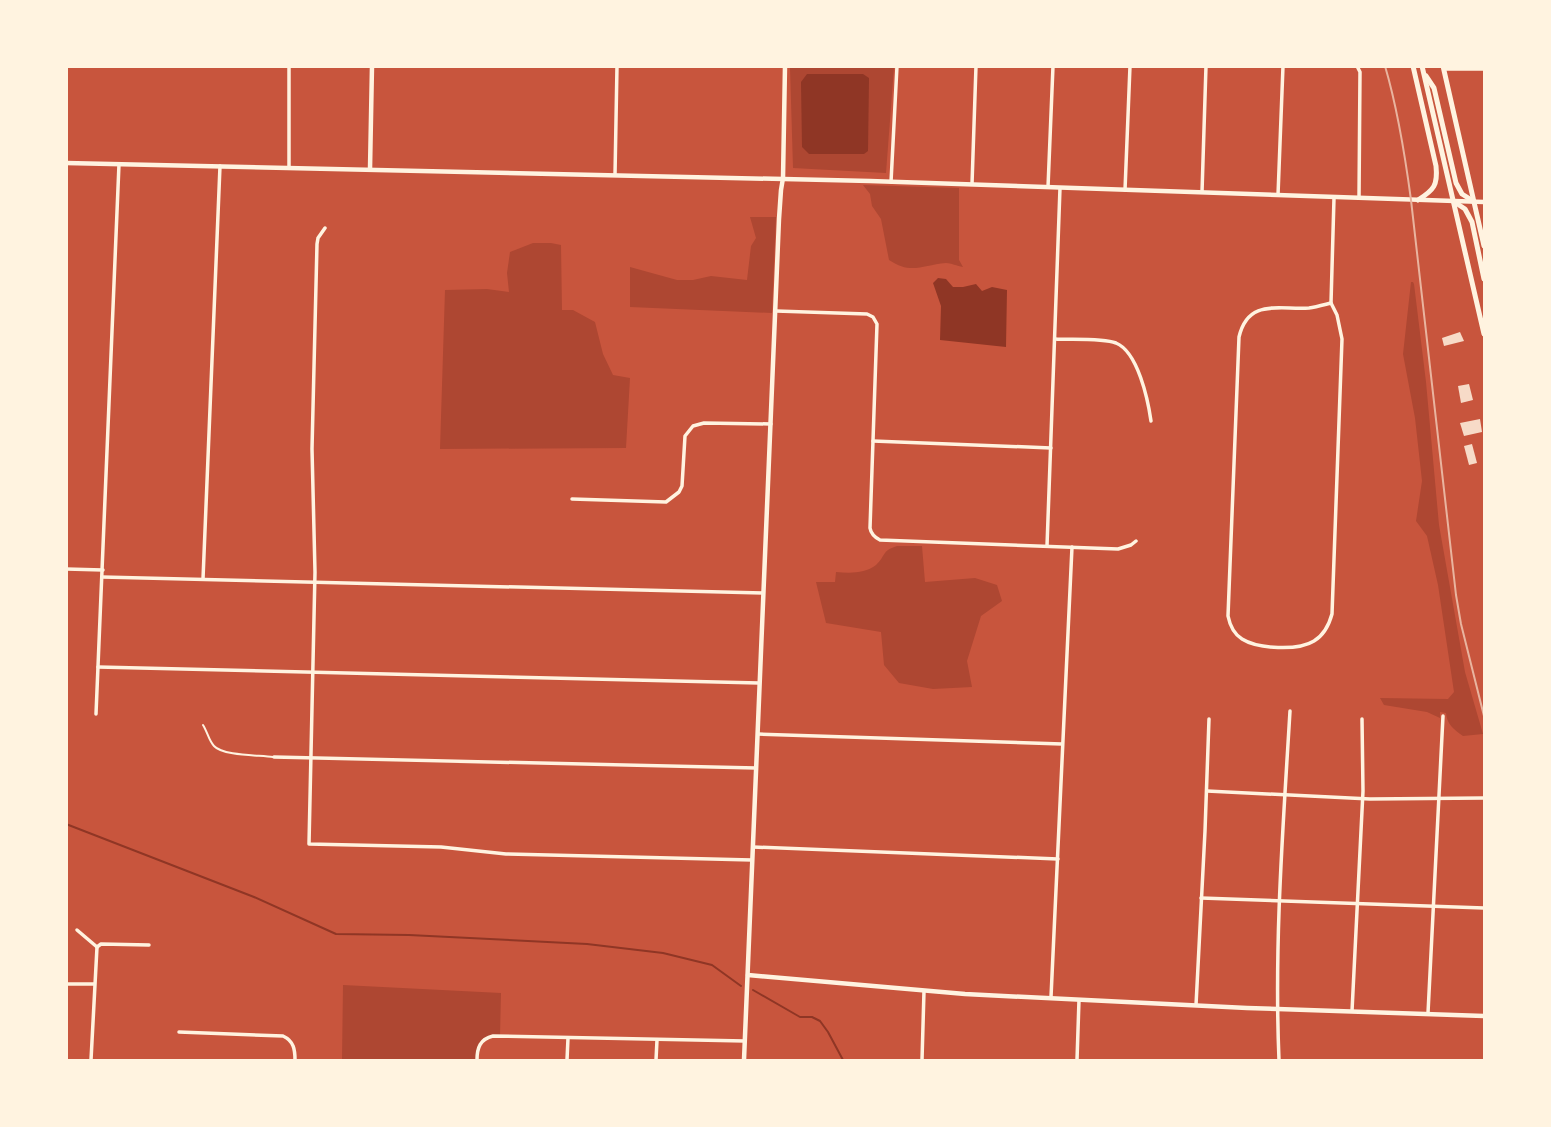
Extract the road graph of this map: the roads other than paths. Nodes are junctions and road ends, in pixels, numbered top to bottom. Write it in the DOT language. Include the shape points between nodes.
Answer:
graph roads {
  1 [pos="289,66"];
  2 [pos="372,66"];
  3 [pos="617,66"];
  4 [pos="785,66"];
  5 [pos="897,66"];
  6 [pos="976,66"];
  7 [pos="1053,66"];
  8 [pos="1130,66"];
  9 [pos="1206,66"];
  10 [pos="1283,66"];
  11 [pos="1413,66"];
  12 [pos="1358,67"];
  13 [pos="1443,68"];
  14 [pos="1422,69"];
  15 [pos="1485,69"];
  16 [pos="66,163"];
  17 [pos="120,164"];
  18 [pos="220,166"];
  19 [pos="289,167"];
  20 [pos="370,169"];
  21 [pos="615,174"];
  22 [pos="783,178"];
  23 [pos="891,182"];
  24 [pos="972,184"];
  25 [pos="1048,187"];
  26 [pos="1060,187"];
  27 [pos="1125,190"];
  28 [pos="1202,192"];
  29 [pos="1278,195"];
  30 [pos="1334,198"];
  31 [pos="1359,198"];
  32 [pos="1418,200"];
  33 [pos="1453,201"];
  34 [pos="1474,202"];
  35 [pos="1485,202"];
  36 [pos="325,228"];
  37 [pos="1485,246"];
  38 [pos="1485,279"];
  39 [pos="1331,303"];
  40 [pos="776,311"];
  41 [pos="1485,334"];
  42 [pos="1055,339"];
  43 [pos="1151,421"];
  44 [pos="771,424"];
  45 [pos="873,441"];
  46 [pos="1051,448"];
  47 [pos="572,499"];
  48 [pos="1136,541"];
  49 [pos="1047,546"];
  50 [pos="1072,547"];
  51 [pos="66,569"];
  52 [pos="103,570"];
  53 [pos="102,578"];
  54 [pos="203,579"];
  55 [pos="315,583"];
  56 [pos="763,593"];
  57 [pos="98,667"];
  58 [pos="313,672"];
  59 [pos="759,683"];
  60 [pos="1290,712"];
  61 [pos="96,714"];
  62 [pos="1443,716"];
  63 [pos="1209,719"];
  64 [pos="1362,719"];
  65 [pos="204,725"];
  66 [pos="758,734"];
  67 [pos="1062,744"];
  68 [pos="274,757"];
  69 [pos="311,758"];
  70 [pos="756,768"];
  71 [pos="1207,791"];
  72 [pos="1285,794"];
  73 [pos="1362,798"];
  74 [pos="1485,798"];
  75 [pos="1439,799"];
  76 [pos="753,847"];
  77 [pos="1058,859"];
  78 [pos="752,860"];
  79 [pos="1201,898"];
  80 [pos="1279,901"];
  81 [pos="1357,903"];
  82 [pos="1434,907"];
  83 [pos="1485,908"];
  84 [pos="77,930"];
  85 [pos="149,945"];
  86 [pos="96,947"];
  87 [pos="748,975"];
  88 [pos="66,984"];
  89 [pos="94,984"];
  90 [pos="924,991"];
  91 [pos="1051,997"];
  92 [pos="1079,999"];
  93 [pos="1196,1005"];
  94 [pos="1277,1009"];
  95 [pos="1352,1011"];
  96 [pos="1428,1013"];
  97 [pos="1485,1016"];
  98 [pos="179,1031"];
  99 [pos="568,1037"];
  100 [pos="657,1040"];
  101 [pos="745,1041"];
  102 [pos="91,1060"];
  103 [pos="295,1060"];
  104 [pos="477,1060"];
  105 [pos="567,1060"];
  106 [pos="656,1060"];
  107 [pos="744,1060"];
  108 [pos="922,1060"];
  109 [pos="1077,1060"];
  110 [pos="1279,1060"];
  1 -- 19 [label="street"];
  2 -- 20 [label="street"];
  3 -- 21 [label="street"];
  4 -- 22 [label="street"];
  5 -- 23 [label="street"];
  6 -- 24 [label="street"];
  7 -- 25 [label="street"];
  8 -- 27 [label="street"];
  9 -- 28 [label="street"];
  10 -- 29 [label="street"];
  11 -- 32 [label="highway" via="1437,180"];
  12 -- 31 [label="street"];
  13 -- 15 [label="street"];
  13 -- 34 [label="highway"];
  14 -- 33 [label="highway"];
  14 -- 34 [label="highway" via="1434,88 1456,183"];
  16 -- 17 [label="street"];
  17 -- 18 [label="street"];
  17 -- 52 [label="street"];
  18 -- 19 [label="street"];
  18 -- 54 [label="street"];
  19 -- 20 [label="street"];
  20 -- 21 [label="street"];
  21 -- 22 [label="street"];
  22 -- 23 [label="street"];
  22 -- 40 [label="street"];
  23 -- 24 [label="street"];
  24 -- 25 [label="street"];
  25 -- 26 [label="street"];
  26 -- 27 [label="street"];
  26 -- 42 [label="street"];
  27 -- 28 [label="street"];
  28 -- 29 [label="street"];
  29 -- 30 [label="street"];
  30 -- 31 [label="street"];
  30 -- 39 [label="street"];
  31 -- 32 [label="street"];
  32 -- 33 [label="street"];
  33 -- 34 [label="street"];
  33 -- 38 [label="highway" via="1465,209 1472,222"];
  33 -- 41 [label="highway"];
  34 -- 35 [label="street"];
  34 -- 37 [label="highway"];
  36 -- 55 [label="street" via="317,244 315,311"];
  39 -- 39 [label="street" via="1261,309 1244,322 1239,337 1228,616 1237,635 1261,645 1310,644 1321,636 1332,614 1342,339"];
  40 -- 44 [label="street"];
  40 -- 45 [label="street" via="867,314 875,320"];
  42 -- 43 [label="street" via="1108,341 1121,346 1137,369"];
  42 -- 46 [label="street"];
  44 -- 47 [label="street" via="693,426 685,436 682,486 666,502"];
  44 -- 56 [label="street"];
  45 -- 46 [label="street"];
  45 -- 49 [label="street" via="870,528 876,538"];
  46 -- 49 [label="street"];
  48 -- 50 [label="street" via="1118,549"];
  49 -- 50 [label="street"];
  50 -- 67 [label="street"];
  51 -- 52 [label="street"];
  52 -- 53 [label="street"];
  53 -- 54 [label="street"];
  53 -- 57 [label="street"];
  54 -- 55 [label="street"];
  55 -- 56 [label="street"];
  55 -- 58 [label="street"];
  56 -- 59 [label="street"];
  57 -- 58 [label="street"];
  57 -- 61 [label="street"];
  58 -- 59 [label="street"];
  58 -- 69 [label="street"];
  59 -- 66 [label="street"];
  60 -- 72 [label="street"];
  62 -- 75 [label="street"];
  63 -- 71 [label="street"];
  64 -- 73 [label="street"];
  65 -- 68 [label="lane" via="219,750"];
  66 -- 67 [label="street"];
  66 -- 70 [label="street"];
  67 -- 77 [label="street"];
  68 -- 69 [label="street"];
  69 -- 70 [label="street"];
  69 -- 78 [label="street" via="309,844"];
  70 -- 76 [label="street"];
  71 -- 72 [label="street"];
  71 -- 79 [label="street"];
  72 -- 73 [label="street"];
  72 -- 80 [label="street"];
  73 -- 75 [label="street"];
  73 -- 81 [label="street"];
  74 -- 75 [label="street"];
  75 -- 82 [label="street"];
  76 -- 77 [label="street"];
  76 -- 78 [label="street"];
  77 -- 91 [label="street"];
  78 -- 87 [label="street"];
  79 -- 80 [label="street"];
  79 -- 93 [label="street"];
  80 -- 81 [label="street"];
  80 -- 94 [label="street"];
  81 -- 82 [label="street"];
  81 -- 95 [label="street"];
  82 -- 83 [label="street"];
  82 -- 96 [label="street"];
  84 -- 86 [label="street"];
  85 -- 86 [label="street"];
  86 -- 89 [label="street"];
  87 -- 90 [label="street"];
  87 -- 101 [label="street"];
  88 -- 89 [label="street"];
  89 -- 102 [label="street"];
  90 -- 91 [label="street"];
  90 -- 108 [label="street"];
  91 -- 92 [label="street"];
  92 -- 93 [label="street"];
  92 -- 109 [label="street"];
  93 -- 94 [label="street"];
  94 -- 95 [label="street"];
  94 -- 110 [label="street"];
  95 -- 96 [label="street"];
  96 -- 97 [label="street"];
  98 -- 103 [label="street" via="283,1036 295,1047"];
  99 -- 100 [label="street"];
  99 -- 104 [label="street" via="493,1036 483,1040"];
  99 -- 105 [label="street"];
  100 -- 101 [label="street"];
  100 -- 106 [label="street"];
  101 -- 107 [label="street"];
}
